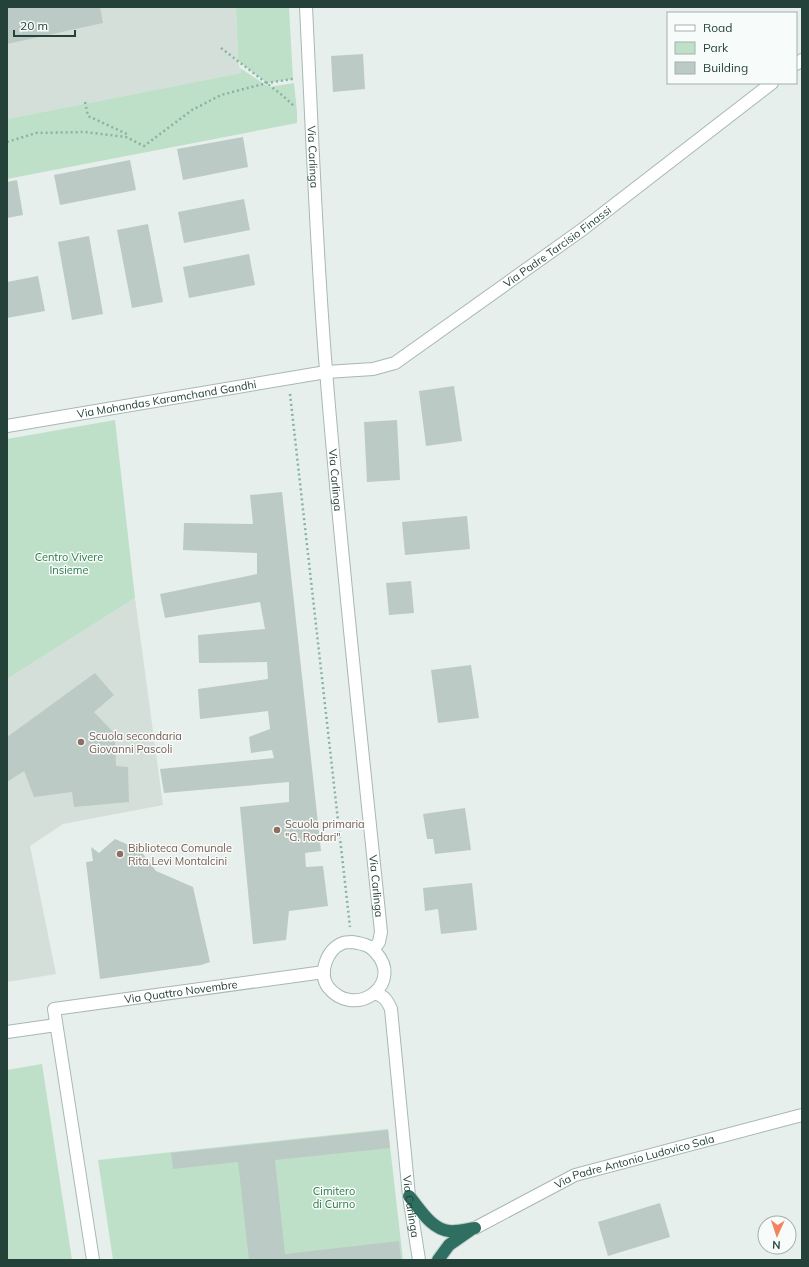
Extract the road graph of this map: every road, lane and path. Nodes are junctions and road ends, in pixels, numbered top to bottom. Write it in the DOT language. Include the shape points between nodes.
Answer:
graph roads {
  1 [pos="306,7"];
  2 [pos="221,48"];
  3 [pos="310,78"];
  4 [pos="267,83"];
  5 [pos="771,84"];
  6 [pos="85,102"];
  7 [pos="300,110"];
  8 [pos="127,134"];
  9 [pos="7,142"];
  10 [pos="326,372"];
  11 [pos="289,378"];
  12 [pos="7,426"];
  13 [pos="352,942"];
  14 [pos="374,949"];
  15 [pos="324,972"];
  16 [pos="375,993"];
  17 [pos="56,1025"];
  18 [pos="7,1032"];
  19 [pos="802,1115"];
  20 [pos="409,1196"];
  21 [pos="474,1228"];
  22 [pos="93,1260"];
  23 [pos="419,1260"];
  24 [pos="438,1260"];
  1 -- 3 [label="street, Via Carlinga"];
  2 -- 4 [label="path"];
  3 -- 4 [label="path"];
  3 -- 10 [label="street, Via Carlinga"];
  4 -- 7 [label="path"];
  4 -- 8 [label="path" via="221,95 192,110 144,146"];
  5 -- 10 [label="street, Via Padre Tarcisio Finassi" via="583,229 395,363 373,369"];
  6 -- 8 [label="path" via="88,116"];
  8 -- 9 [label="path" via="36,133"];
  10 -- 11 [label="street, Via Mohandas Karamchand Gandhi"];
  10 -- 14 [label="street, Via Carlinga" via="381,932"];
  11 -- 12 [label="street, Via Mohandas Karamchand Gandhi"];
  11 -- 13 [label="path"];
  13 -- 14 [label="street" via="363,943"];
  13 -- 15 [label="street" via="343,943 331,952"];
  14 -- 16 [label="street" via="385,970"];
  15 -- 16 [label="street" via="325,983 340,997 350,1001 363,1000"];
  15 -- 17 [label="street, Via Quattro Novembre" via="54,1009"];
  16 -- 20 [label="street, Via Carlinga" via="383,996 390,1008"];
  17 -- 18 [label="street"];
  17 -- 22 [label="street, Via Quattro Novembre"];
  19 -- 21 [label="street, Via Padre Antonio Ludovico Sala" via="575,1175"];
  20 -- 21 [label="highway" via="431,1223 441,1229 454,1231"];
  20 -- 23 [label="street, Via Carlinga"];
  21 -- 24 [label="highway" via="449,1245"];
}
